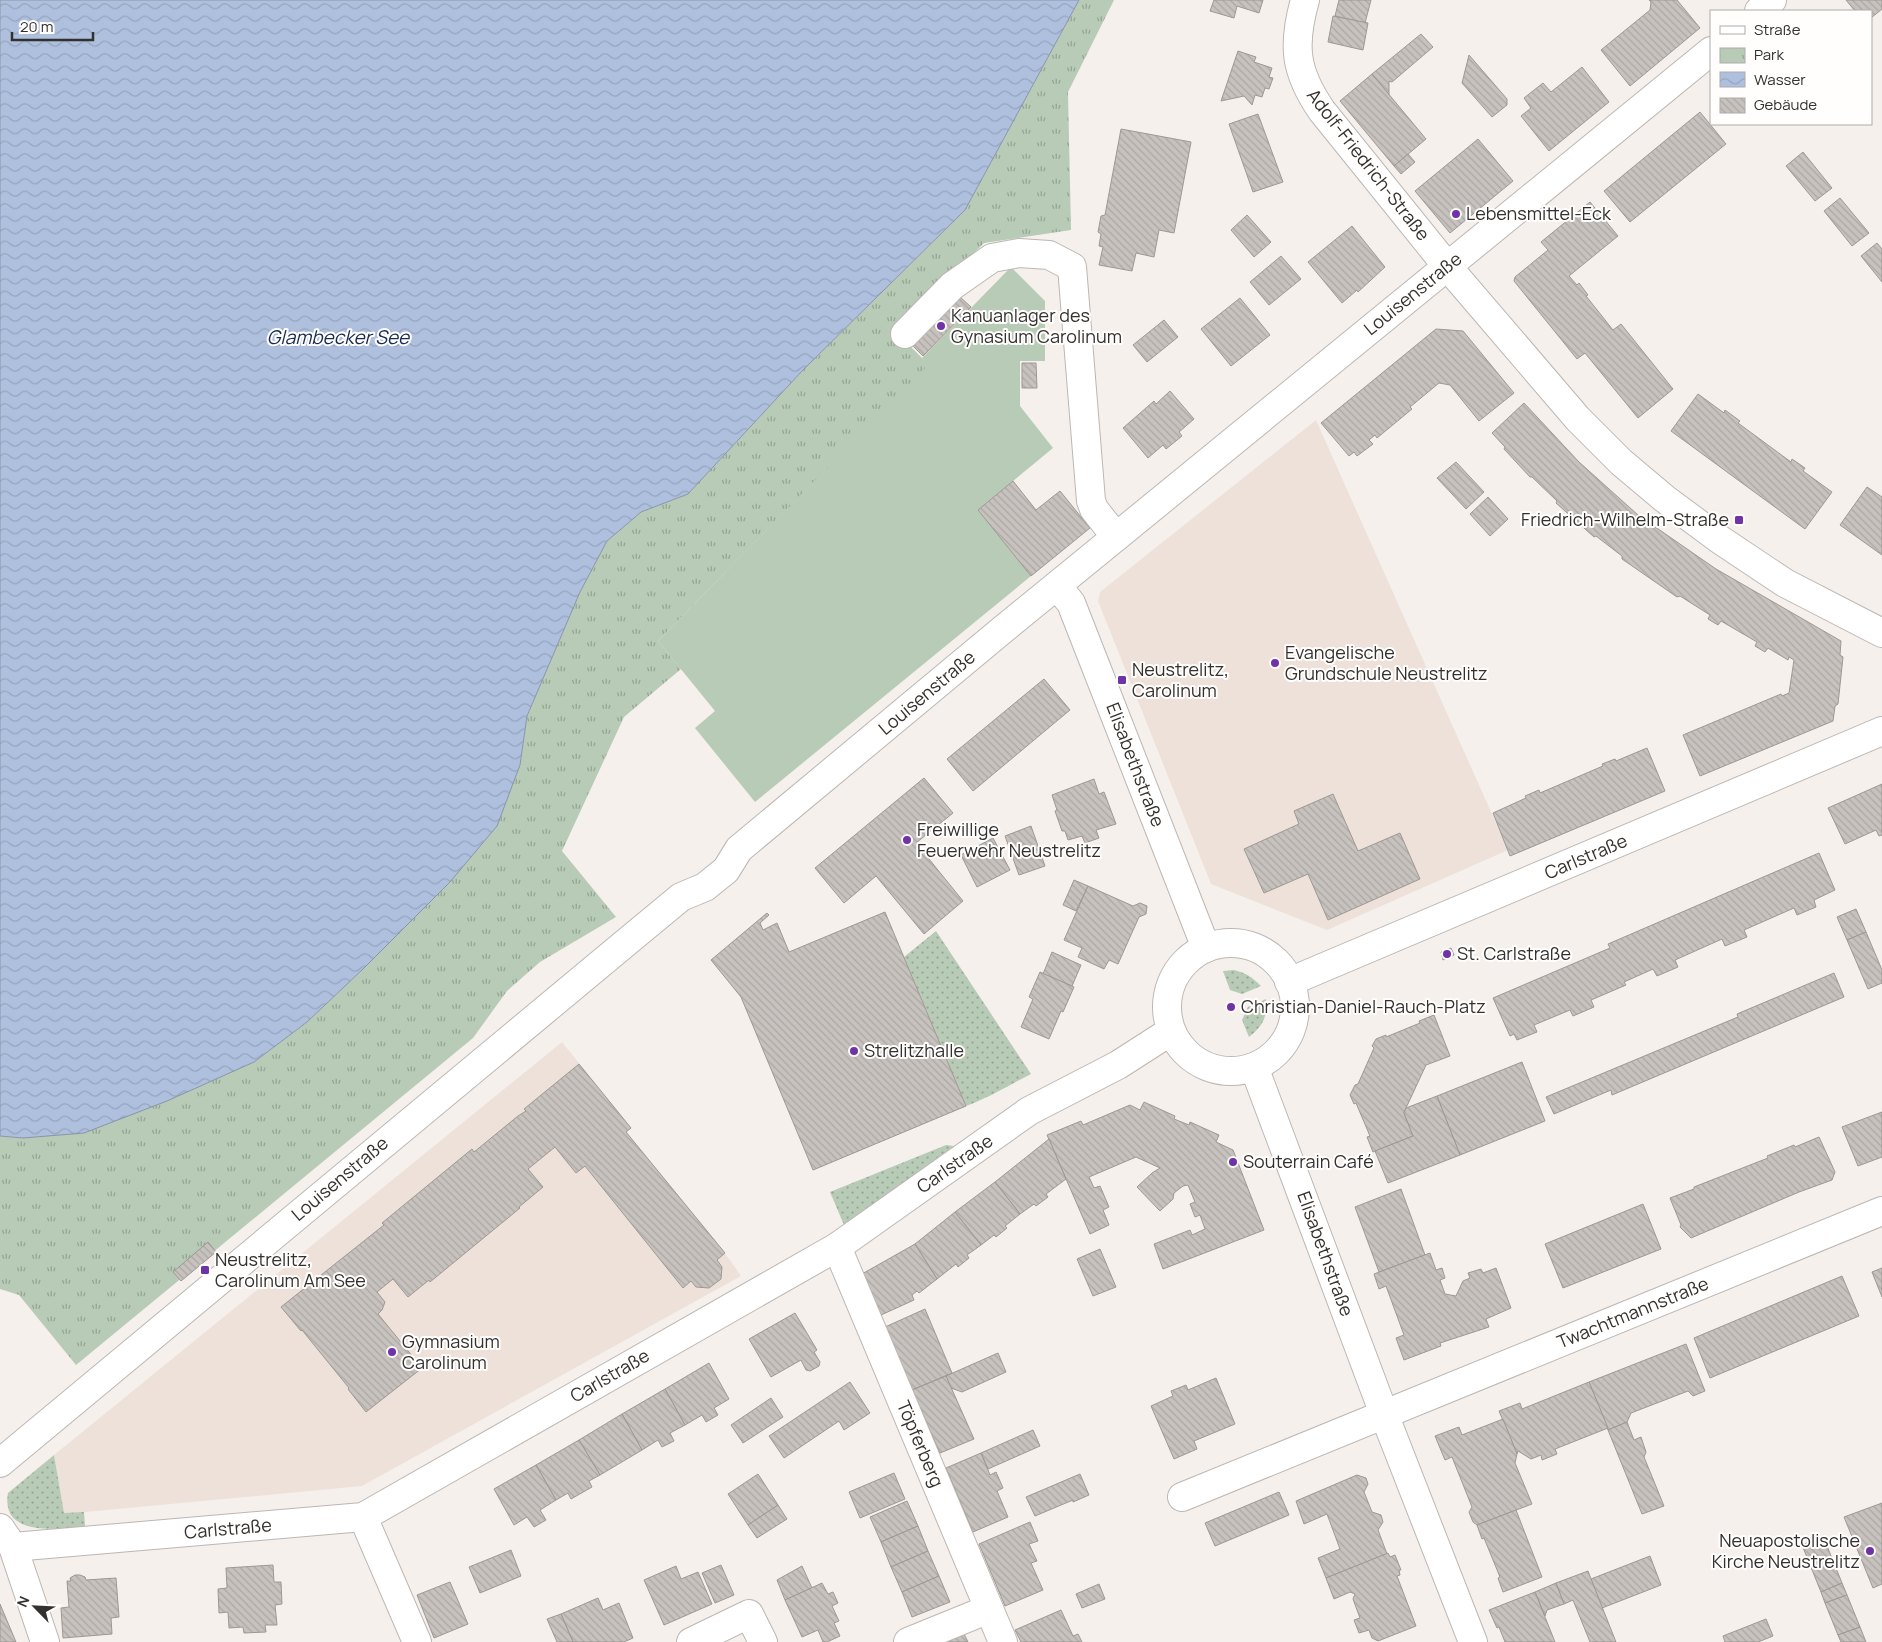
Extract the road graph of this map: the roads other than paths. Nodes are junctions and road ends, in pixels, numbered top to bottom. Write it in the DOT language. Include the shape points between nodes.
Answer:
graph roads {
  1 [pos="1305,0"];
  2 [pos="1772,0"];
  3 [pos="1759,10"];
  4 [pos="1710,51"];
  5 [pos="1447,266"];
  6 [pos="905,334"];
  7 [pos="1116,537"];
  8 [pos="1057,586"];
  9 [pos="1882,633"];
  10 [pos="1882,731"];
  11 [pos="1206,948"];
  12 [pos="1289,982"];
  13 [pos="1171,1031"];
  14 [pos="1254,1067"];
  15 [pos="1882,1211"];
  16 [pos="837,1247"];
  17 [pos="1384,1414"];
  18 [pos="0,1463"];
  19 [pos="1182,1497"];
  20 [pos="363,1517"];
  21 [pos="6,1538"];
  22 [pos="989,1609"];
  23 [pos="697,1641"];
  24 [pos="45,1642"];
  25 [pos="417,1642"];
  26 [pos="763,1642"];
  27 [pos="908,1642"];
  28 [pos="1003,1642"];
  29 [pos="1472,1642"];
  1 -- 5 [label="street, Adolf-Friedrich-Straße" via="1298,48 1300,69 1308,91"];
  2 -- 3 [label="street"];
  4 -- 5 [label="street, Louisenstraße"];
  5 -- 7 [label="street, Louisenstraße"];
  5 -- 9 [label="street" via="1578,419 1622,463 1696,521 1785,583"];
  6 -- 7 [label="street" via="952,286 992,258 1019,253 1049,255 1072,267 1091,500 1094,509"];
  7 -- 8 [label="street, Louisenstraße"];
  8 -- 11 [label="street, Elisabethstraße" via="1071,603"];
  8 -- 18 [label="street, Louisenstraße" via="739,849 720,856 696,876 681,898"];
  10 -- 12 [label="street, Carlstraße"];
  11 -- 12 [label="street" via="1246,945 1279,965"];
  11 -- 13 [label="street" via="1190,958 1176,973 1169,992 1167,1012"];
  12 -- 14 [label="street" via="1294,1002 1293,1022 1286,1041 1272,1056"];
  13 -- 14 [label="street" via="1181,1048 1197,1062 1216,1070 1236,1071"];
  13 -- 16 [label="street, Carlstraße" via="1118,1064 1029,1111"];
  14 -- 17 [label="street, Elisabethstraße"];
  15 -- 17 [label="street, Twachtmannstraße"];
  16 -- 20 [label="street, Carlstraße"];
  16 -- 22 [label="street, Töpferberg"];
  17 -- 19 [label="street"];
  17 -- 29 [label="street, Elisabethstraße"];
  20 -- 21 [label="street, Carlstraße"];
  20 -- 25 [label="street"];
  21 -- 24 [label="street"];
  22 -- 27 [label="street"];
  22 -- 28 [label="street, Töpferberg"];
  23 -- 26 [label="street" via="749,1614"];
}
